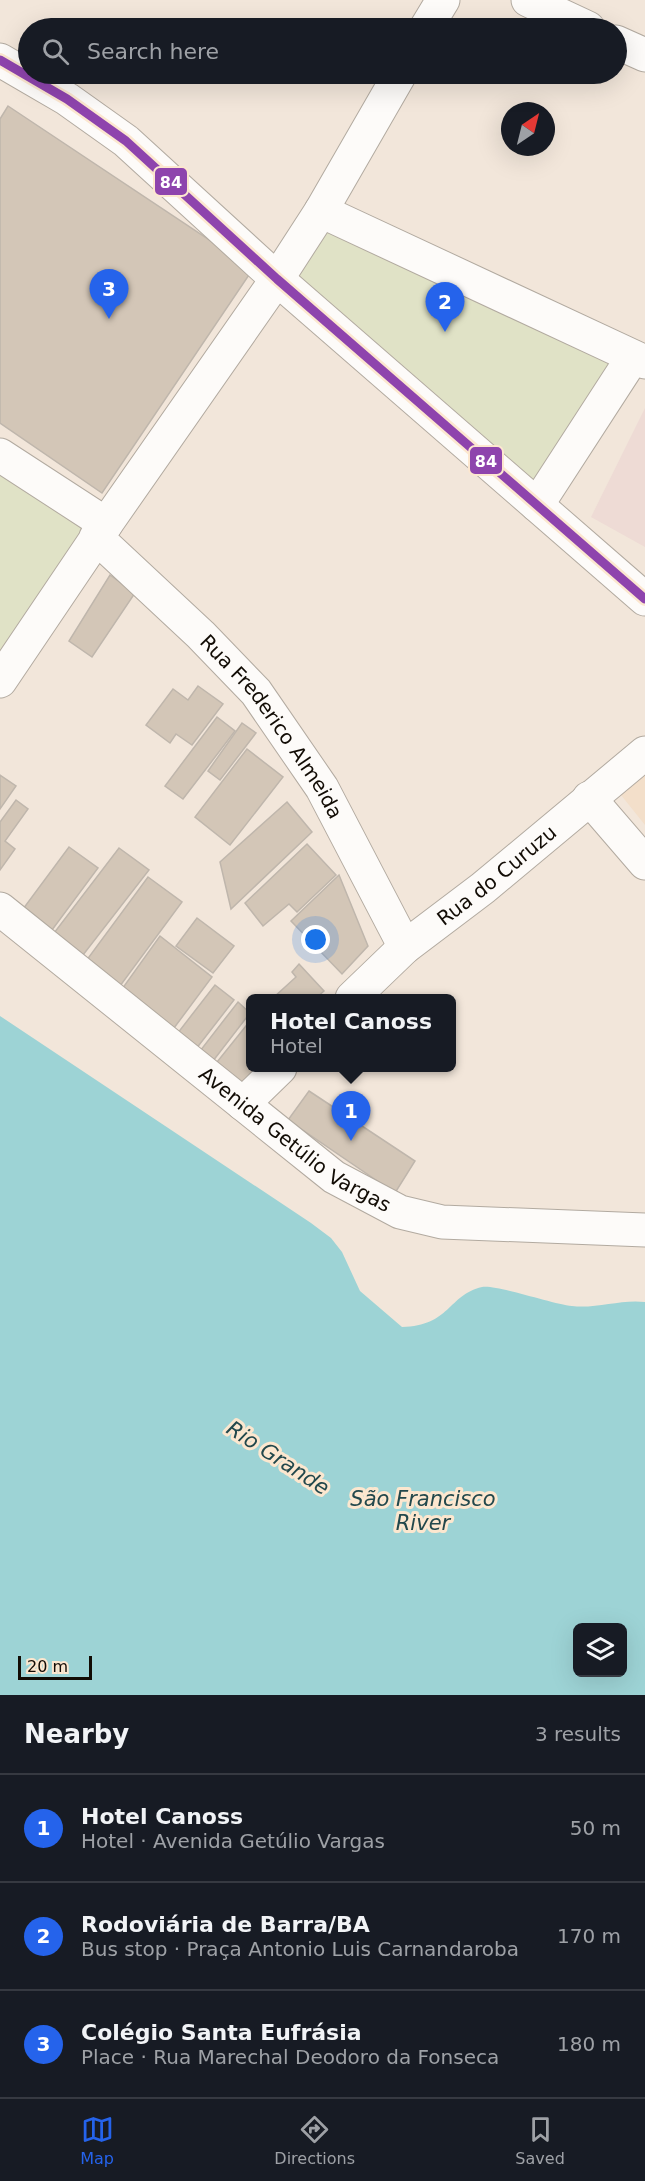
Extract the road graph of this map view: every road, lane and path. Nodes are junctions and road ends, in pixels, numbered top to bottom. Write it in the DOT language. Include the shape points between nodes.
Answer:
graph roads {
  1 [pos="442,0"];
  2 [pos="528,0"];
  3 [pos="432,18"];
  4 [pos="567,18"];
  5 [pos="627,47"];
  6 [pos="645,56"];
  7 [pos="0,60"];
  8 [pos="18,70"];
  9 [pos="41,84"];
  10 [pos="394,84"];
  11 [pos="321,211"];
  12 [pos="277,279"];
  13 [pos="639,360"];
  14 [pos="0,455"];
  15 [pos="537,505"];
  16 [pos="101,530"];
  17 [pos="645,599"];
  18 [pos="1,679"];
  19 [pos="645,753"];
  20 [pos="589,798"];
  21 [pos="645,863"];
  22 [pos="0,909"];
  23 [pos="405,947"];
  24 [pos="357,994"];
  25 [pos="276,1072"];
  26 [pos="243,1104"];
  27 [pos="645,1230"];
  1 -- 3 [label="street"];
  2 -- 4 [label="street"];
  5 -- 6 [label="street"];
  7 -- 8 [label="street"];
  9 -- 12 [label="street" via="126,141"];
  10 -- 11 [label="street"];
  11 -- 12 [label="street"];
  11 -- 13 [label="street"];
  12 -- 15 [label="street"];
  12 -- 16 [label="street"];
  13 -- 15 [label="street"];
  14 -- 16 [label="street, Rua Frederico Almeida"];
  15 -- 17 [label="street"];
  16 -- 18 [label="street"];
  16 -- 23 [label="street, Rua Frederico Almeida" via="256,692 322,788"];
  19 -- 20 [label="street, Rua do Curuzu"];
  20 -- 21 [label="street"];
  20 -- 23 [label="street, Rua do Curuzu" via="483,888"];
  22 -- 26 [label="street, Avenida Getúlio Vargas"];
  23 -- 24 [label="street, Rua do Curuzu"];
  25 -- 26 [label="street"];
  26 -- 27 [label="street, Avenida Getúlio Vargas" via="334,1177 400,1212 442,1222"];
}
